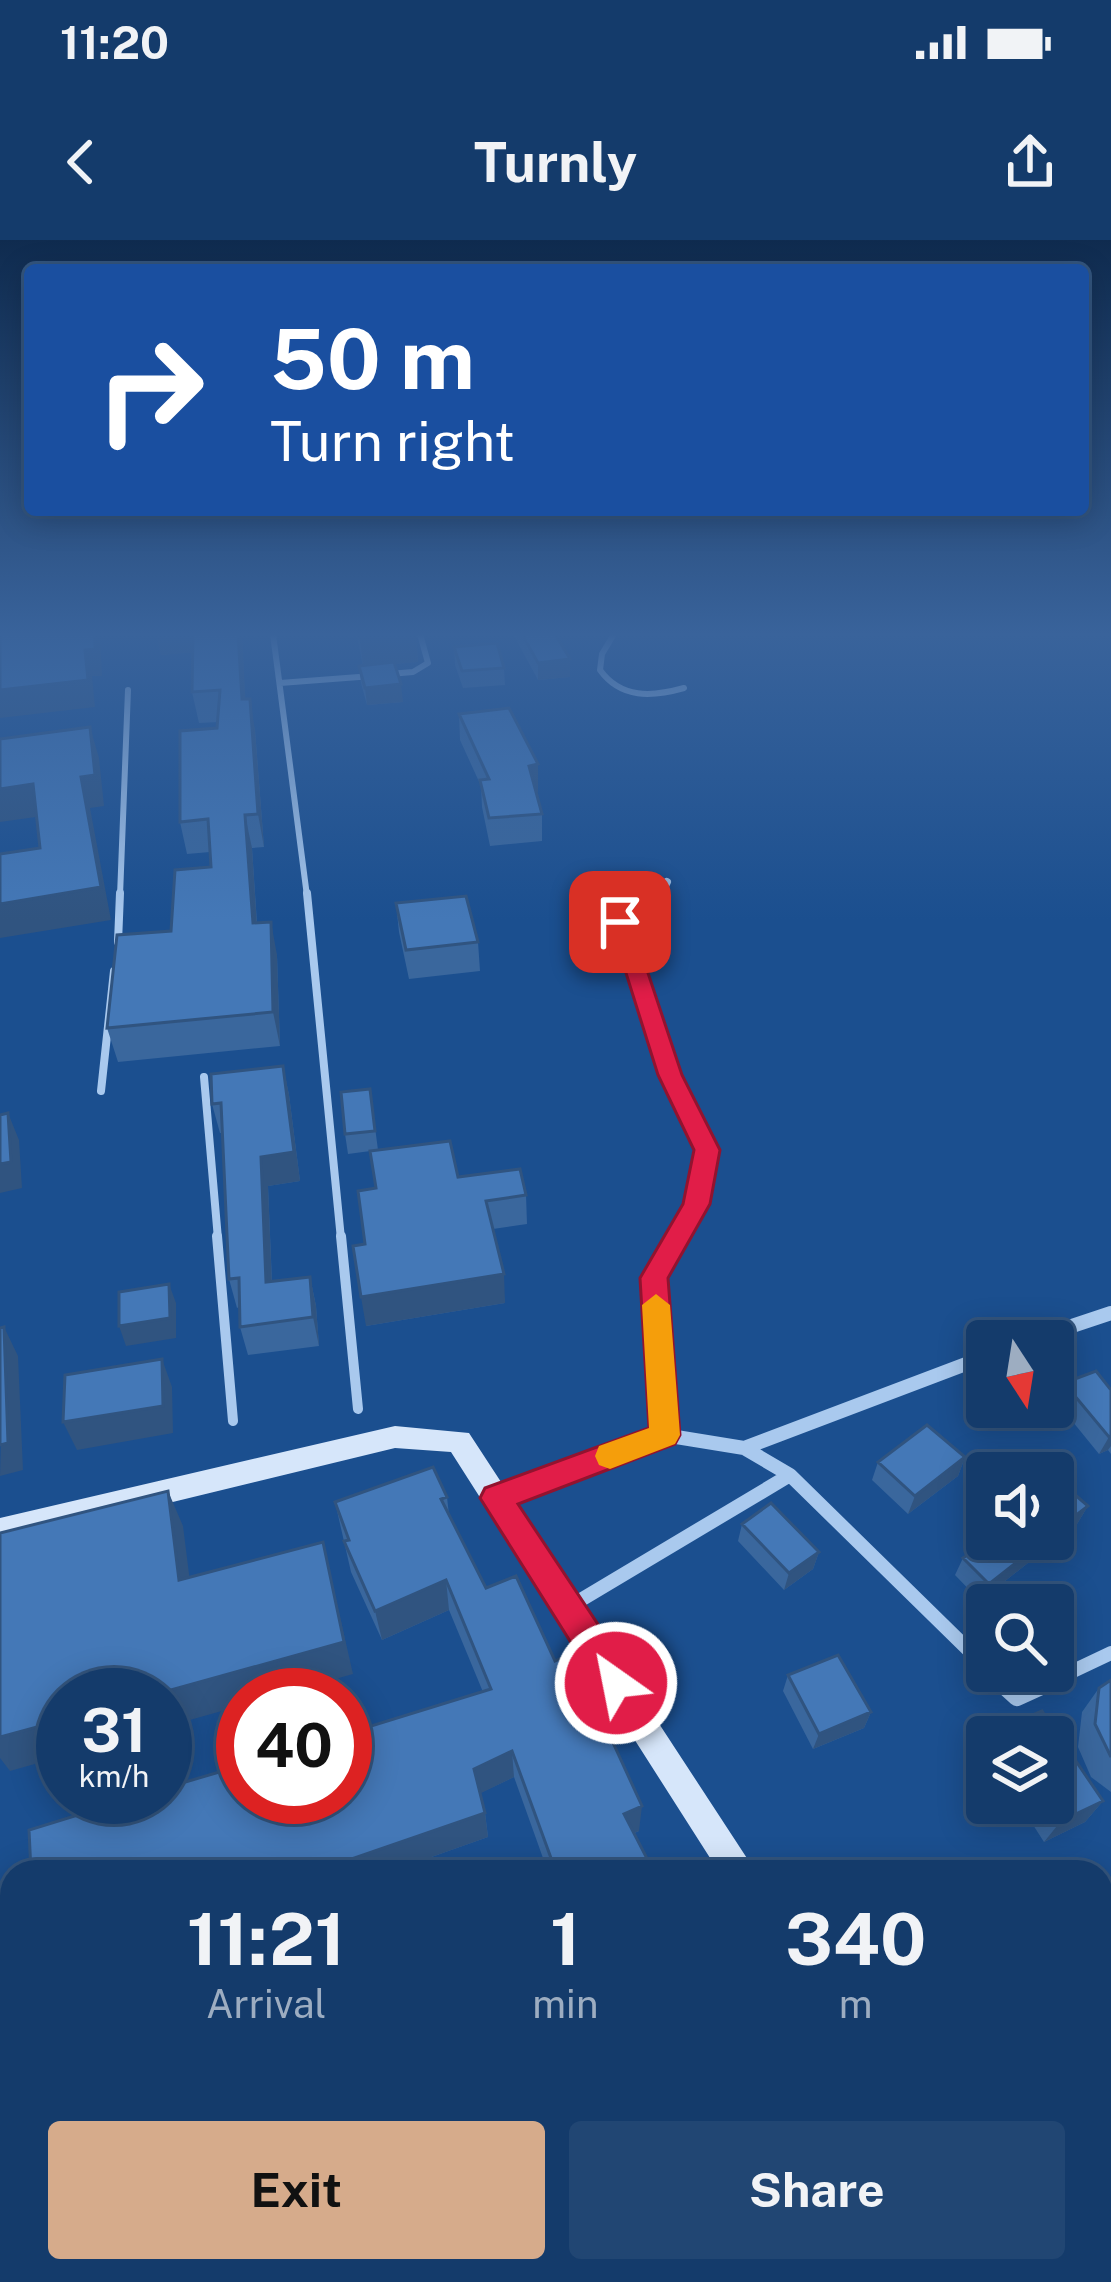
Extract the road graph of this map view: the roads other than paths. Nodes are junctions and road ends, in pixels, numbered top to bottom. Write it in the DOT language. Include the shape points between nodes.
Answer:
graph roads {
  1 [pos="127,729"];
  2 [pos="287,729"];
  3 [pos="667,882"];
  4 [pos="204,1077"];
  5 [pos="101,1091"];
  6 [pos="1111,1313"];
  7 [pos="1074,1325"];
  8 [pos="966,1364"];
  9 [pos="358,1409"];
  10 [pos="233,1421"];
  11 [pos="664,1435"];
  12 [pos="744,1448"];
  13 [pos="790,1475"];
  14 [pos="496,1498"];
  15 [pos="0,1531"];
  16 [pos="568,1608"];
  17 [pos="966,1648"];
  18 [pos="1111,1653"];
  19 [pos="1074,1670"];
  20 [pos="731,1860"];
  1 -- 5 [label="lane" via="121,929"];
  2 -- 9 [label="lane"];
  3 -- 11 [label="street" via="655,905 620,922 670,1075 707,1150 697,1204 654,1278"];
  4 -- 10 [label="lane"];
  6 -- 7 [label="street"];
  8 -- 12 [label="street"];
  11 -- 12 [label="street"];
  11 -- 14 [label="street"];
  12 -- 13 [label="street"];
  13 -- 16 [label="street"];
  13 -- 17 [label="street"];
  14 -- 15 [label="street" via="460,1441 395,1437"];
  14 -- 16 [label="street"];
  16 -- 20 [label="street"];
  18 -- 19 [label="street"];
}
